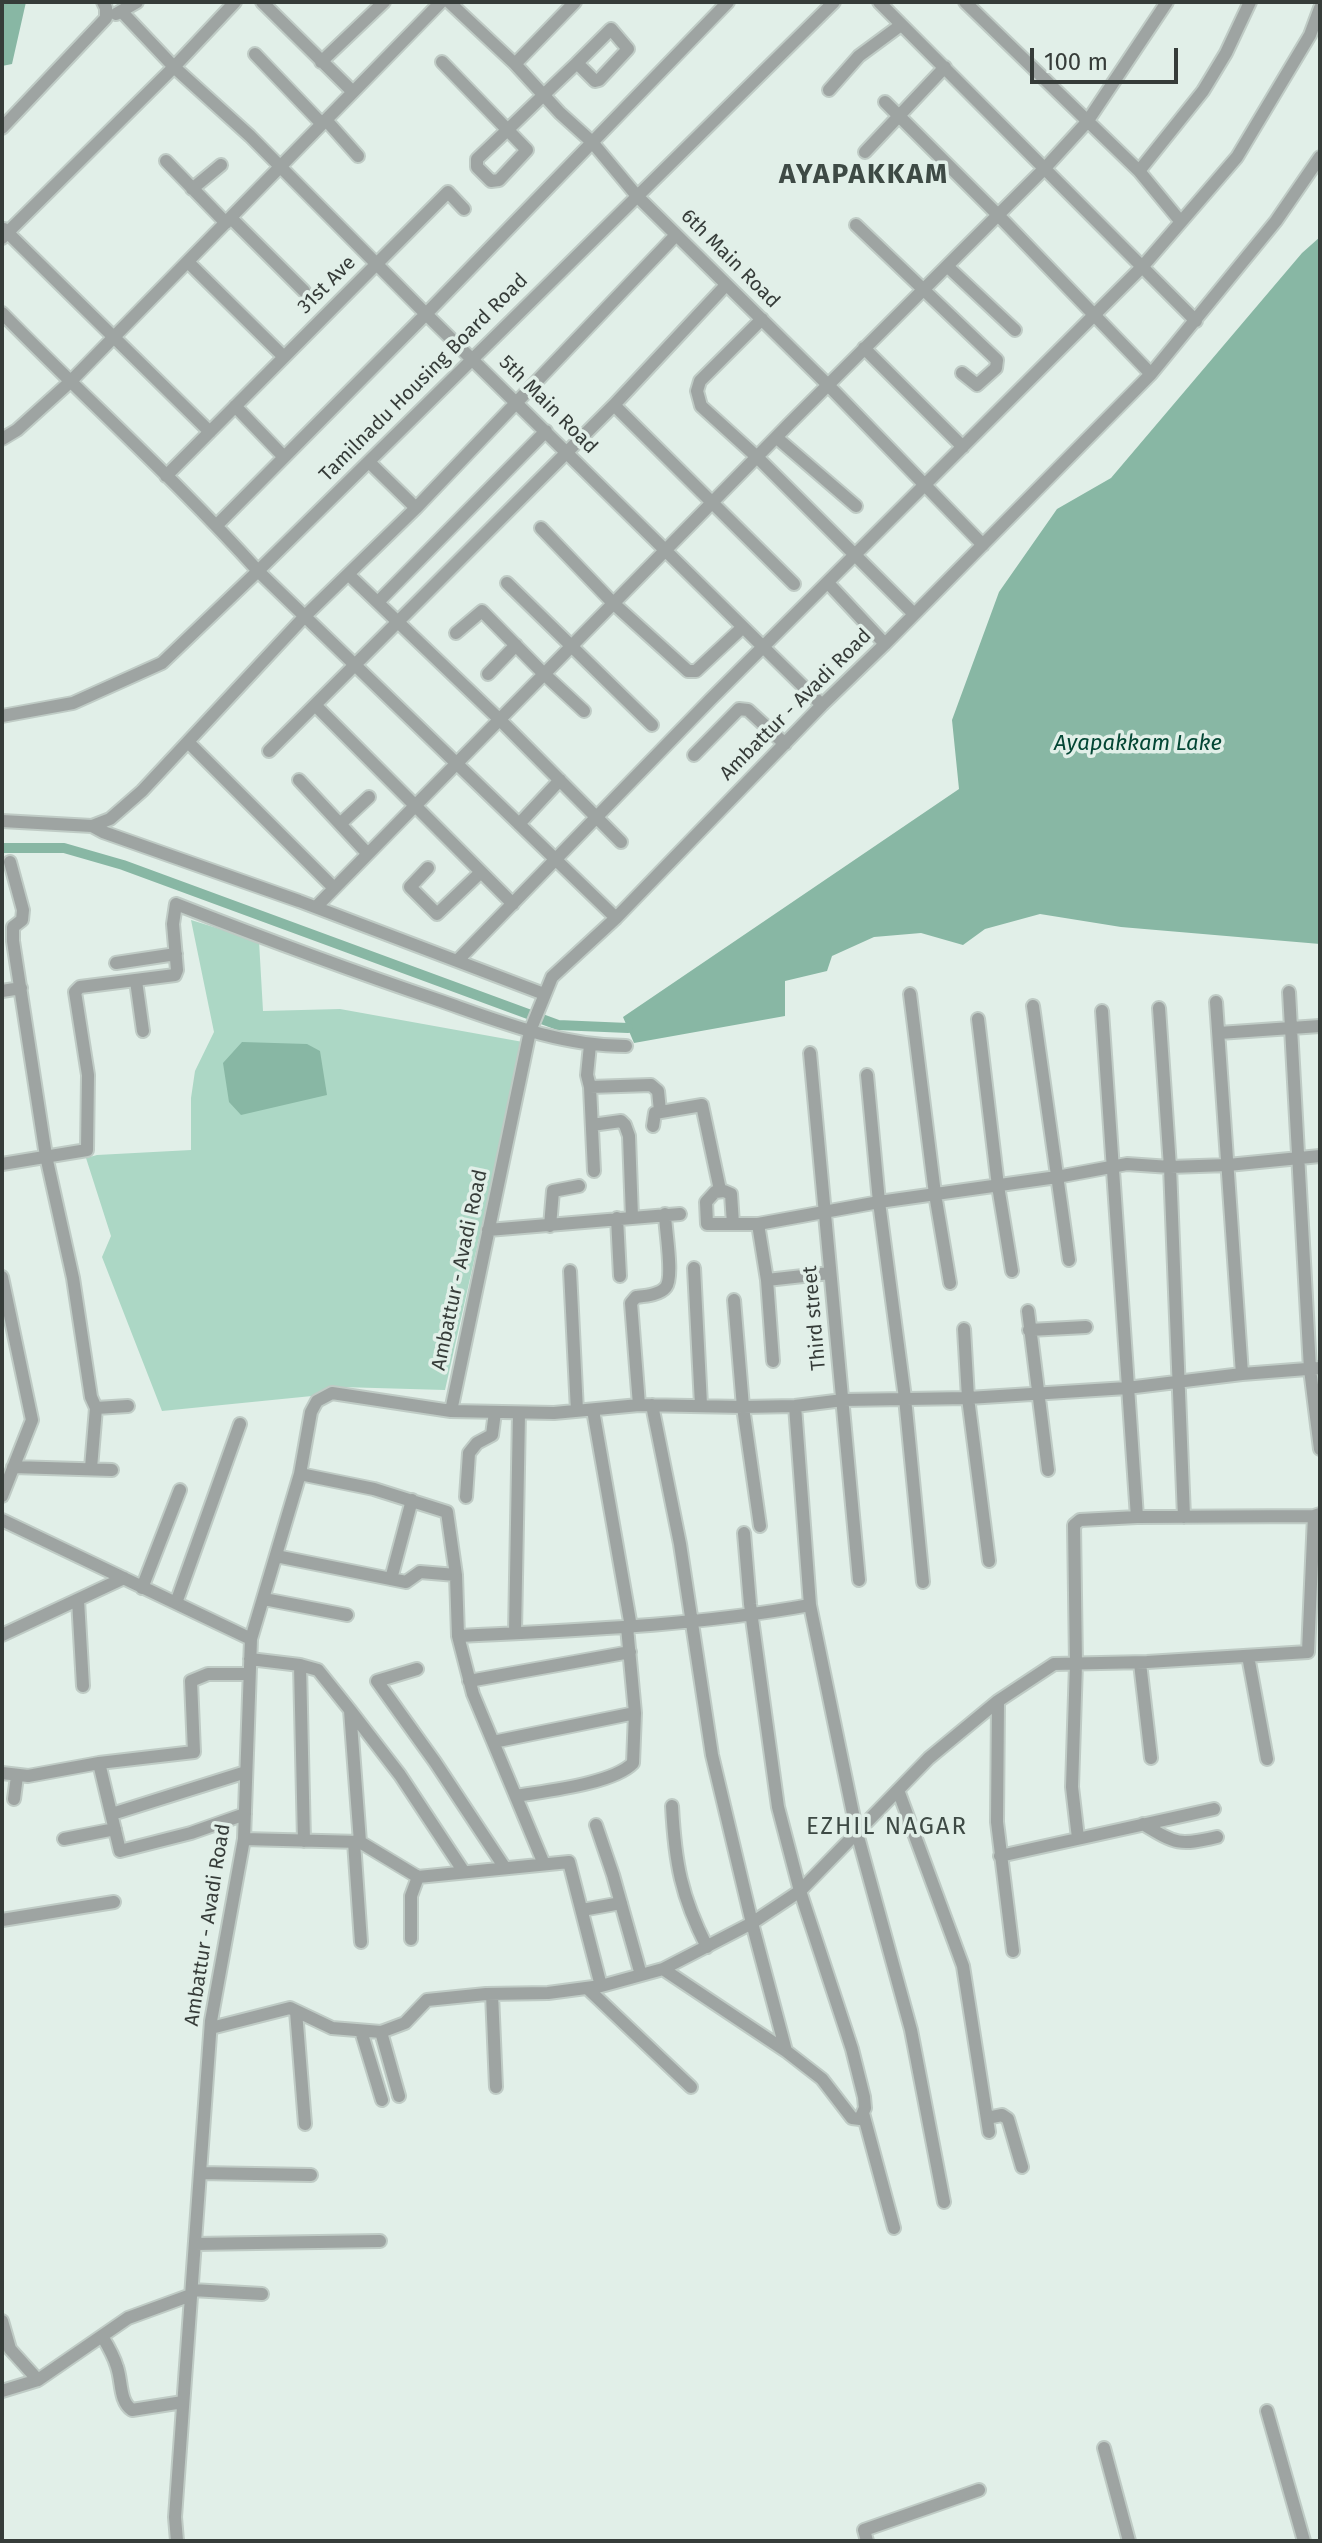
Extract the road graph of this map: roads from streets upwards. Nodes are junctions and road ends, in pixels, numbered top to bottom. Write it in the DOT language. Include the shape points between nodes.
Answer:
graph roads {
  1 [pos="103,2"];
  2 [pos="137,2"];
  3 [pos="235,2"];
  4 [pos="262,2"];
  5 [pos="384,2"];
  6 [pos="441,2"];
  7 [pos="449,2"];
  8 [pos="575,2"];
  9 [pos="728,2"];
  10 [pos="834,2"];
  11 [pos="879,2"];
  12 [pos="965,2"];
  13 [pos="1167,2"];
  14 [pos="1250,2"];
  15 [pos="1320,8"];
  16 [pos="122,12"];
  17 [pos="106,18"];
  18 [pos="901,25"];
  19 [pos="255,54"];
  20 [pos="321,62"];
  21 [pos="442,62"];
  22 [pos="577,63"];
  23 [pos="515,64"];
  24 [pos="174,67"];
  25 [pos="945,67"];
  26 [pos="829,90"];
  27 [pos="353,92"];
  28 [pos="543,94"];
  29 [pos="885,102"];
  30 [pos="899,116"];
  31 [pos="324,122"];
  32 [pos="1087,122"];
  33 [pos="2,128"];
  34 [pos="592,142"];
  35 [pos="865,152"];
  36 [pos="358,156"];
  37 [pos="1320,157"];
  38 [pos="166,161"];
  39 [pos="221,165"];
  40 [pos="280,167"];
  41 [pos="1045,168"];
  42 [pos="1139,171"];
  43 [pos="192,189"];
  44 [pos="637,196"];
  45 [pos="464,209"];
  46 [pos="998,215"];
  47 [pos="228,220"];
  48 [pos="1181,222"];
  49 [pos="856,225"];
  50 [pos="4,233"];
  51 [pos="676,235"];
  52 [pos="188,262"];
  53 [pos="376,264"];
  54 [pos="947,266"];
  55 [pos="1143,266"];
  56 [pos="726,285"];
  57 [pos="924,289"];
  58 [pos="304,291"];
  59 [pos="2,313"];
  60 [pos="426,314"];
  61 [pos="1095,315"];
  62 [pos="762,319"];
  63 [pos="1196,321"];
  64 [pos="1015,330"];
  65 [pos="115,337"];
  66 [pos="864,348"];
  67 [pos="284,357"];
  68 [pos="473,359"];
  69 [pos="962,373"];
  70 [pos="1151,374"];
  71 [pos="70,382"];
  72 [pos="828,385"];
  73 [pos="518,403"];
  74 [pos="614,405"];
  75 [pos="235,406"];
  76 [pos="546,431"];
  77 [pos="210,432"];
  78 [pos="777,438"];
  79 [pos="2,439"];
  80 [pos="963,447"];
  81 [pos="567,452"];
  82 [pos="284,457"];
  83 [pos="757,457"];
  84 [pos="369,462"];
  85 [pos="166,476"];
  86 [pos="925,485"];
  87 [pos="711,503"];
  88 [pos="856,506"];
  89 [pos="416,508"];
  90 [pos="217,525"];
  91 [pos="541,528"];
  92 [pos="983,545"];
  93 [pos="665,550"];
  94 [pos="855,555"];
  95 [pos="258,571"];
  96 [pos="349,575"];
  97 [pos="507,583"];
  98 [pos="794,584"];
  99 [pos="829,584"];
  100 [pos="378,602"];
  101 [pos="613,603"];
  102 [pos="914,614"];
  103 [pos="305,616"];
  104 [pos="398,621"];
  105 [pos="743,627"];
  106 [pos="456,633"];
  107 [pos="885,644"];
  108 [pos="516,645"];
  109 [pos="571,645"];
  110 [pos="764,647"];
  111 [pos="355,664"];
  112 [pos="543,673"];
  113 [pos="488,674"];
  114 [pos="822,705"];
  115 [pos="316,706"];
  116 [pos="584,711"];
  117 [pos="2,716"];
  118 [pos="499,719"];
  119 [pos="652,725"];
  120 [pos="188,742"];
  121 [pos="785,744"];
  122 [pos="269,751"];
  123 [pos="694,755"];
  124 [pos="455,762"];
  125 [pos="299,780"];
  126 [pos="560,780"];
  127 [pos="369,797"];
  128 [pos="414,805"];
  129 [pos="597,818"];
  130 [pos="2,821"];
  131 [pos="340,824"];
  132 [pos="519,824"];
  133 [pos="92,826"];
  134 [pos="621,842"];
  135 [pos="367,853"];
  136 [pos="556,860"];
  137 [pos="10,862"];
  138 [pos="428,868"];
  139 [pos="481,872"];
  140 [pos="334,888"];
  141 [pos="513,904"];
  142 [pos="316,907"];
  143 [pos="616,918"];
  144 [pos="8,926"];
  145 [pos="176,954"];
  146 [pos="457,961"];
  147 [pos="116,963"];
  148 [pos="136,981"];
  149 [pos="21,988"];
  150 [pos="2,991"];
  151 [pos="1289,992"];
  152 [pos="910,994"];
  153 [pos="541,1000"];
  154 [pos="1216,1002"];
  155 [pos="1033,1006"];
  156 [pos="1159,1008"];
  157 [pos="1102,1011"];
  158 [pos="978,1019"];
  159 [pos="1320,1026"];
  160 [pos="1292,1028"];
  161 [pos="531,1029"];
  162 [pos="143,1031"];
  163 [pos="1219,1033"];
  164 [pos="590,1045"];
  165 [pos="626,1046"];
  166 [pos="810,1053"];
  167 [pos="867,1075"];
  168 [pos="590,1087"];
  169 [pos="660,1111"];
  170 [pos="592,1125"];
  171 [pos="653,1126"];
  172 [pos="46,1156"];
  173 [pos="1320,1156"];
  174 [pos="1300,1157"];
  175 [pos="2,1164"];
  176 [pos="1228,1165"];
  177 [pos="1112,1167"];
  178 [pos="1170,1167"];
  179 [pos="594,1171"];
  180 [pos="1057,1177"];
  181 [pos="579,1186"];
  182 [pos="998,1186"];
  183 [pos="720,1190"];
  184 [pos="935,1194"];
  185 [pos="879,1202"];
  186 [pos="825,1213"];
  187 [pos="665,1214"];
  188 [pos="680,1214"];
  189 [pos="632,1217"];
  190 [pos="617,1218"];
  191 [pos="733,1224"];
  192 [pos="758,1224"];
  193 [pos="550,1226"];
  194 [pos="488,1230"];
  195 [pos="1069,1260"];
  196 [pos="694,1268"];
  197 [pos="570,1271"];
  198 [pos="1012,1271"];
  199 [pos="830,1273"];
  200 [pos="620,1276"];
  201 [pos="2,1277"];
  202 [pos="767,1280"];
  203 [pos="950,1283"];
  204 [pos="734,1300"];
  205 [pos="1028,1311"];
  206 [pos="1314,1320"];
  207 [pos="1086,1327"];
  208 [pos="964,1329"];
  209 [pos="1029,1330"];
  210 [pos="773,1361"];
  211 [pos="1315,1368"];
  212 [pos="1242,1374"];
  213 [pos="1179,1383"];
  214 [pos="1127,1388"];
  215 [pos="1038,1394"];
  216 [pos="905,1398"];
  217 [pos="968,1398"];
  218 [pos="843,1400"];
  219 [pos="645,1405"];
  220 [pos="701,1405"];
  221 [pos="128,1406"];
  222 [pos="795,1406"];
  223 [pos="743,1407"];
  224 [pos="96,1408"];
  225 [pos="593,1410"];
  226 [pos="451,1411"];
  227 [pos="577,1411"];
  228 [pos="495,1412"];
  229 [pos="519,1413"];
  230 [pos="240,1424"];
  231 [pos="1320,1449"];
  232 [pos="13,1467"];
  233 [pos="91,1468"];
  234 [pos="112,1470"];
  235 [pos="1048,1470"];
  236 [pos="300,1474"];
  237 [pos="180,1490"];
  238 [pos="2,1496"];
  239 [pos="466,1497"];
  240 [pos="412,1500"];
  241 [pos="1317,1515"];
  242 [pos="1137,1517"];
  243 [pos="1184,1517"];
  244 [pos="2,1520"];
  245 [pos="760,1526"];
  246 [pos="744,1533"];
  247 [pos="276,1556"];
  248 [pos="989,1561"];
  249 [pos="456,1575"];
  250 [pos="124,1578"];
  251 [pos="391,1579"];
  252 [pos="859,1580"];
  253 [pos="923,1582"];
  254 [pos="142,1588"];
  255 [pos="264,1599"];
  256 [pos="78,1600"];
  257 [pos="176,1603"];
  258 [pos="810,1605"];
  259 [pos="347,1615"];
  260 [pos="751,1616"];
  261 [pos="691,1621"];
  262 [pos="629,1627"];
  263 [pos="515,1633"];
  264 [pos="2,1635"];
  265 [pos="458,1636"];
  266 [pos="251,1639"];
  267 [pos="630,1652"];
  268 [pos="1248,1656"];
  269 [pos="250,1659"];
  270 [pos="1140,1663"];
  271 [pos="1076,1664"];
  272 [pos="300,1665"];
  273 [pos="417,1669"];
  274 [pos="249,1674"];
  275 [pos="469,1681"];
  276 [pos="83,1686"];
  277 [pos="998,1701"];
  278 [pos="350,1710"];
  279 [pos="635,1713"];
  280 [pos="493,1742"];
  281 [pos="1151,1758"];
  282 [pos="1267,1759"];
  283 [pos="99,1763"];
  284 [pos="246,1772"];
  285 [pos="2,1773"];
  286 [pos="17,1776"];
  287 [pos="898,1790"];
  288 [pos="516,1796"];
  289 [pos="14,1799"];
  290 [pos="672,1806"];
  291 [pos="1214,1809"];
  292 [pos="112,1814"];
  293 [pos="245,1814"];
  294 [pos="1143,1824"];
  295 [pos="596,1825"];
  296 [pos="115,1829"];
  297 [pos="857,1833"];
  298 [pos="1217,1837"];
  299 [pos="1078,1838"];
  300 [pos="64,1839"];
  301 [pos="244,1839"];
  302 [pos="304,1841"];
  303 [pos="357,1842"];
  304 [pos="1000,1856"];
  305 [pos="544,1864"];
  306 [pos="505,1868"];
  307 [pos="464,1872"];
  308 [pos="418,1877"];
  309 [pos="800,1891"];
  310 [pos="114,1902"];
  311 [pos="621,1903"];
  312 [pos="582,1910"];
  313 [pos="2,1920"];
  314 [pos="752,1923"];
  315 [pos="411,1939"];
  316 [pos="361,1942"];
  317 [pos="707,1947"];
  318 [pos="1013,1951"];
  319 [pos="663,1969"];
  320 [pos="641,1975"];
  321 [pos="601,1986"];
  322 [pos="587,1988"];
  323 [pos="492,1994"];
  324 [pos="296,2011"];
  325 [pos="211,2028"];
  326 [pos="361,2031"];
  327 [pos="381,2032"];
  328 [pos="786,2051"];
  329 [pos="496,2087"];
  330 [pos="691,2087"];
  331 [pos="399,2096"];
  332 [pos="382,2100"];
  333 [pos="863,2113"];
  334 [pos="987,2118"];
  335 [pos="305,2124"];
  336 [pos="989,2132"];
  337 [pos="1022,2167"];
  338 [pos="200,2173"];
  339 [pos="311,2175"];
  340 [pos="944,2202"];
  341 [pos="894,2228"];
  342 [pos="380,2241"];
  343 [pos="195,2244"];
  344 [pos="191,2293"];
  345 [pos="262,2294"];
  346 [pos="2,2321"];
  347 [pos="102,2336"];
  348 [pos="38,2380"];
  349 [pos="2,2391"];
  350 [pos="183,2402"];
  351 [pos="1267,2411"];
  352 [pos="1104,2448"];
  353 [pos="979,2490"];
  354 [pos="177,2541"];
  355 [pos="867,2541"];
  356 [pos="1129,2541"];
  357 [pos="1304,2541"];
  1 -- 17 [label="street"];
  2 -- 16 [label="street"];
  3 -- 24 [label="street"];
  4 -- 20 [label="street"];
  5 -- 20 [label="street"];
  6 -- 27 [label="street"];
  7 -- 23 [label="street, 6th Main Road"];
  8 -- 23 [label="street"];
  9 -- 34 [label="street"];
  10 -- 44 [label="street, Tamilnadu Housing Board Road"];
  11 -- 18 [label="street"];
  12 -- 32 [label="street"];
  13 -- 32 [label="street"];
  14 -- 42 [label="street" via="1203,91"];
  15 -- 48 [label="street" via="1310,35 1237,157"];
  16 -- 17 [label="street"];
  16 -- 24 [label="street, 5th Main Road"];
  17 -- 33 [label="street"];
  18 -- 25 [label="street"];
  18 -- 26 [label="street" via="859,56"];
  19 -- 31 [label="street"];
  20 -- 27 [label="street"];
  21 -- 28 [label="street" via="508,130"];
  22 -- 28 [label="street"];
  23 -- 28 [label="street, 6th Main Road"];
  24 -- 40 [label="street, 5th Main Road"];
  24 -- 50 [label="street"];
  25 -- 30 [label="street"];
  25 -- 41 [label="street"];
  27 -- 31 [label="street"];
  28 -- 34 [label="street, 6th Main Road"];
  29 -- 30 [label="street"];
  30 -- 35 [label="street"];
  30 -- 46 [label="street"];
  31 -- 36 [label="street"];
  31 -- 40 [label="street"];
  32 -- 41 [label="street"];
  32 -- 42 [label="street"];
  34 -- 44 [label="street, 6th Main Road"];
  34 -- 60 [label="street"];
  37 -- 63 [label="street, Ambattur - Avadi Road"];
  38 -- 43 [label="street"];
  39 -- 43 [label="street"];
  40 -- 47 [label="street"];
  40 -- 53 [label="street, 5th Main Road"];
  41 -- 46 [label="street"];
  41 -- 55 [label="street"];
  42 -- 48 [label="street"];
  43 -- 47 [label="street"];
  44 -- 51 [label="street, 6th Main Road"];
  44 -- 68 [label="street, Tamilnadu Housing Board Road"];
  45 -- 53 [label="street, 31st Ave" via="448,192"];
  46 -- 54 [label="street"];
  46 -- 61 [label="street"];
  47 -- 52 [label="street"];
  47 -- 58 [label="street"];
  48 -- 55 [label="street"];
  49 -- 57 [label="street"];
  50 -- 65 [label="street"];
  51 -- 56 [label="street, 6th Main Road"];
  51 -- 73 [label="street"];
  52 -- 65 [label="street"];
  52 -- 67 [label="street"];
  53 -- 60 [label="street, 5th Main Road"];
  53 -- 67 [label="street, 31st Ave"];
  54 -- 57 [label="street"];
  54 -- 64 [label="street"];
  55 -- 61 [label="street"];
  55 -- 63 [label="street"];
  56 -- 62 [label="street, 6th Main Road"];
  56 -- 74 [label="street"];
  57 -- 66 [label="street"];
  57 -- 69 [label="street" via="997,360 996,368 977,385"];
  59 -- 71 [label="street"];
  60 -- 68 [label="street, 5th Main Road"];
  60 -- 82 [label="street"];
  61 -- 70 [label="street"];
  61 -- 80 [label="street"];
  62 -- 72 [label="street, 6th Main Road"];
  62 -- 83 [label="street" via="700,381 697,391 701,406"];
  63 -- 70 [label="street, Ambattur - Avadi Road"];
  65 -- 71 [label="street"];
  65 -- 77 [label="street"];
  66 -- 72 [label="street"];
  66 -- 80 [label="street"];
  67 -- 75 [label="street, 31st Ave"];
  68 -- 73 [label="street, 5th Main Road"];
  68 -- 84 [label="street, Tamilnadu Housing Board Road"];
  70 -- 92 [label="street, Ambattur - Avadi Road"];
  71 -- 79 [label="street"];
  71 -- 85 [label="street"];
  72 -- 78 [label="street"];
  72 -- 86 [label="street, 6th Main Road"];
  73 -- 76 [label="street, 5th Main Road"];
  73 -- 89 [label="street"];
  74 -- 81 [label="street"];
  74 -- 87 [label="street"];
  75 -- 77 [label="street, 31st Ave"];
  75 -- 82 [label="street"];
  76 -- 81 [label="street, 5th Main Road"];
  76 -- 100 [label="street"];
  77 -- 85 [label="street, 31st Ave"];
  78 -- 83 [label="street"];
  78 -- 88 [label="street"];
  80 -- 86 [label="street"];
  81 -- 93 [label="street, 5th Main Road"];
  81 -- 104 [label="street"];
  82 -- 90 [label="street"];
  83 -- 87 [label="street"];
  83 -- 94 [label="street"];
  84 -- 89 [label="street"];
  84 -- 95 [label="street, Tamilnadu Housing Board Road"];
  85 -- 90 [label="street"];
  86 -- 92 [label="street, 6th Main Road"];
  86 -- 94 [label="street"];
  87 -- 93 [label="street"];
  87 -- 98 [label="street"];
  89 -- 96 [label="street"];
  90 -- 95 [label="street"];
  91 -- 101 [label="street"];
  92 -- 102 [label="street, Ambattur - Avadi Road"];
  93 -- 101 [label="street"];
  93 -- 105 [label="street, 5th Main Road"];
  94 -- 99 [label="street"];
  94 -- 102 [label="street"];
  95 -- 103 [label="street"];
  95 -- 117 [label="street, Tamilnadu Housing Board Road" via="162,663 73,703"];
  96 -- 100 [label="street"];
  96 -- 103 [label="street"];
  97 -- 109 [label="street"];
  99 -- 107 [label="street"];
  99 -- 110 [label="street"];
  100 -- 104 [label="street"];
  101 -- 105 [label="street" via="688,671 696,671"];
  101 -- 109 [label="street"];
  102 -- 107 [label="street, Ambattur - Avadi Road"];
  103 -- 111 [label="street"];
  103 -- 120 [label="street"];
  104 -- 111 [label="street"];
  104 -- 118 [label="street"];
  105 -- 110 [label="street, 5th Main Road"];
  106 -- 108 [label="street" via="482,611"];
  107 -- 114 [label="street, Ambattur - Avadi Road"];
  108 -- 112 [label="street"];
  108 -- 113 [label="street"];
  109 -- 112 [label="street"];
  109 -- 119 [label="street"];
  110 -- 114 [label="street, 5th Main Road"];
  110 -- 129 [label="street"];
  111 -- 115 [label="street"];
  111 -- 124 [label="street"];
  112 -- 116 [label="street"];
  112 -- 118 [label="street"];
  114 -- 121 [label="street, Ambattur - Avadi Road"];
  115 -- 122 [label="street"];
  115 -- 128 [label="street"];
  118 -- 124 [label="street"];
  118 -- 126 [label="street"];
  120 -- 133 [label="street" via="142,791 110,819"];
  120 -- 140 [label="street"];
  121 -- 123 [label="street" via="748,710 739,709"];
  121 -- 143 [label="street, Ambattur - Avadi Road"];
  124 -- 128 [label="street"];
  124 -- 132 [label="street"];
  125 -- 131 [label="street"];
  126 -- 129 [label="street"];
  126 -- 132 [label="street"];
  127 -- 131 [label="street"];
  128 -- 135 [label="street"];
  128 -- 139 [label="street"];
  129 -- 134 [label="street"];
  129 -- 136 [label="street"];
  130 -- 133 [label="street"];
  131 -- 135 [label="street"];
  132 -- 136 [label="street"];
  133 -- 142 [label="street"];
  135 -- 140 [label="street"];
  136 -- 141 [label="street"];
  136 -- 143 [label="street"];
  137 -- 144 [label="street" via="24,916"];
  138 -- 139 [label="street" via="410,887 437,914"];
  139 -- 141 [label="street"];
  140 -- 142 [label="street"];
  141 -- 146 [label="street"];
  142 -- 146 [label="street"];
  143 -- 153 [label="street, Ambattur - Avadi Road" via="552,977"];
  144 -- 149 [label="street"];
  145 -- 147 [label="street"];
  145 -- 148 [label="street" via="175,975"];
  145 -- 161 [label="street" via="176,904 343,968"];
  146 -- 153 [label="street"];
  148 -- 162 [label="street"];
  148 -- 172 [label="street" via="80,987 75,992 88,1075 87,1150"];
  149 -- 150 [label="street"];
  149 -- 172 [label="street"];
  151 -- 160 [label="street"];
  152 -- 184 [label="street"];
  153 -- 161 [label="street, Ambattur - Avadi Road"];
  154 -- 163 [label="street"];
  155 -- 180 [label="street"];
  156 -- 178 [label="street"];
  157 -- 177 [label="street"];
  158 -- 182 [label="street"];
  159 -- 160 [label="street"];
  160 -- 163 [label="street"];
  160 -- 174 [label="street"];
  161 -- 164 [label="street"];
  161 -- 194 [label="street, Ambattur - Avadi Road"];
  163 -- 176 [label="street"];
  164 -- 165 [label="street"];
  164 -- 168 [label="street"];
  166 -- 186 [label="street, Third street"];
  167 -- 185 [label="street"];
  168 -- 169 [label="street" via="651,1085 658,1091"];
  168 -- 170 [label="street"];
  169 -- 171 [label="street"];
  169 -- 183 [label="street" via="702,1105"];
  170 -- 179 [label="street"];
  170 -- 189 [label="street" via="625,1125"];
  172 -- 175 [label="street"];
  172 -- 224 [label="street"];
  173 -- 174 [label="street"];
  174 -- 176 [label="street"];
  174 -- 206 [label="street"];
  176 -- 178 [label="street"];
  176 -- 212 [label="street"];
  177 -- 178 [label="street"];
  177 -- 180 [label="street"];
  177 -- 214 [label="street"];
  178 -- 213 [label="street"];
  180 -- 182 [label="street"];
  180 -- 195 [label="street"];
  181 -- 193 [label="street" via="553,1191"];
  182 -- 184 [label="street"];
  182 -- 198 [label="street"];
  183 -- 191 [label="street" via="731,1194"];
  183 -- 191 [label="street" via="706,1202 707,1224"];
  184 -- 185 [label="street"];
  184 -- 203 [label="street"];
  185 -- 186 [label="street"];
  185 -- 216 [label="street"];
  186 -- 192 [label="street"];
  186 -- 199 [label="street, Third street"];
  187 -- 188 [label="street"];
  187 -- 189 [label="street"];
  187 -- 219 [label="street" via="668,1284 631,1303"];
  189 -- 190 [label="street"];
  190 -- 193 [label="street"];
  190 -- 200 [label="street"];
  191 -- 192 [label="street"];
  192 -- 202 [label="street"];
  193 -- 194 [label="street"];
  194 -- 226 [label="street, Ambattur - Avadi Road"];
  196 -- 220 [label="street"];
  197 -- 227 [label="street"];
  199 -- 202 [label="street"];
  199 -- 218 [label="street, Third street"];
  201 -- 232 [label="street" via="32,1420"];
  202 -- 210 [label="street"];
  204 -- 223 [label="street"];
  205 -- 209 [label="street"];
  206 -- 211 [label="street"];
  207 -- 209 [label="street"];
  208 -- 217 [label="street"];
  209 -- 215 [label="street"];
  211 -- 212 [label="street"];
  211 -- 231 [label="street"];
  212 -- 213 [label="street"];
  213 -- 214 [label="street"];
  213 -- 243 [label="street"];
  214 -- 215 [label="street"];
  214 -- 242 [label="street"];
  215 -- 217 [label="street"];
  215 -- 235 [label="street"];
  216 -- 217 [label="street"];
  216 -- 218 [label="street"];
  216 -- 253 [label="street"];
  217 -- 248 [label="street"];
  218 -- 222 [label="street"];
  218 -- 252 [label="street, Third street"];
  219 -- 220 [label="street"];
  219 -- 225 [label="street"];
  219 -- 261 [label="street" via="680,1544"];
  220 -- 223 [label="street"];
  221 -- 224 [label="street"];
  222 -- 223 [label="street"];
  222 -- 258 [label="street"];
  223 -- 245 [label="street"];
  224 -- 233 [label="street"];
  225 -- 227 [label="street"];
  225 -- 262 [label="street"];
  226 -- 228 [label="street"];
  226 -- 236 [label="street, Ambattur - Avadi Road" via="343,1393 327,1395 311,1412"];
  227 -- 229 [label="street"];
  228 -- 229 [label="street"];
  228 -- 239 [label="street" via="492,1435 469,1453"];
  229 -- 263 [label="street"];
  230 -- 257 [label="street"];
  232 -- 233 [label="street"];
  232 -- 238 [label="street"];
  233 -- 234 [label="street"];
  236 -- 240 [label="street"];
  236 -- 247 [label="street, Ambattur - Avadi Road"];
  237 -- 254 [label="street"];
  240 -- 249 [label="street" via="447,1512"];
  240 -- 251 [label="street"];
  241 -- 243 [label="street"];
  241 -- 268 [label="street" via="1308,1652"];
  242 -- 243 [label="street"];
  242 -- 271 [label="street" via="1080,1520 1074,1525"];
  244 -- 250 [label="street"];
  246 -- 260 [label="street"];
  247 -- 251 [label="street"];
  247 -- 255 [label="street, Ambattur - Avadi Road"];
  249 -- 251 [label="street" via="420,1572 406,1582"];
  249 -- 265 [label="street"];
  250 -- 254 [label="street"];
  250 -- 256 [label="street"];
  254 -- 257 [label="street"];
  255 -- 259 [label="street"];
  255 -- 266 [label="street, Ambattur - Avadi Road"];
  256 -- 264 [label="street"];
  256 -- 276 [label="street"];
  257 -- 266 [label="street"];
  258 -- 260 [label="street"];
  258 -- 297 [label="street"];
  260 -- 261 [label="street"];
  260 -- 309 [label="street" via="778,1807"];
  261 -- 262 [label="street"];
  261 -- 314 [label="street" via="712,1755"];
  262 -- 263 [label="street"];
  262 -- 267 [label="street"];
  263 -- 265 [label="street"];
  265 -- 275 [label="street"];
  266 -- 269 [label="street, Ambattur - Avadi Road"];
  267 -- 275 [label="street"];
  267 -- 279 [label="street"];
  268 -- 270 [label="street"];
  268 -- 282 [label="street"];
  269 -- 272 [label="street"];
  269 -- 274 [label="street, Ambattur - Avadi Road"];
  270 -- 271 [label="street"];
  270 -- 281 [label="street"];
  271 -- 277 [label="street" via="1054,1664"];
  271 -- 299 [label="street" via="1072,1787"];
  272 -- 278 [label="street" via="318,1670"];
  272 -- 302 [label="street"];
  273 -- 306 [label="street" via="377,1681"];
  274 -- 283 [label="street" via="208,1674 191,1681 194,1752"];
  274 -- 284 [label="street, Ambattur - Avadi Road"];
  275 -- 280 [label="street"];
  277 -- 287 [label="street"];
  277 -- 304 [label="street"];
  278 -- 303 [label="street"];
  278 -- 307 [label="street"];
  279 -- 280 [label="street"];
  279 -- 288 [label="street" via="633,1763 627,1770 581,1785"];
  280 -- 288 [label="street"];
  283 -- 286 [label="street"];
  283 -- 292 [label="street"];
  284 -- 292 [label="street"];
  284 -- 293 [label="street, Ambattur - Avadi Road"];
  285 -- 286 [label="street"];
  286 -- 289 [label="street"];
  287 -- 297 [label="street"];
  287 -- 334 [label="street" via="963,1966"];
  288 -- 305 [label="street"];
  290 -- 317 [label="street" via="680,1879"];
  291 -- 294 [label="street"];
  292 -- 296 [label="street"];
  293 -- 296 [label="street" via="120,1851"];
  293 -- 301 [label="street, Ambattur - Avadi Road"];
  294 -- 298 [label="street" via="1177,1843"];
  294 -- 299 [label="street"];
  295 -- 311 [label="street"];
  296 -- 300 [label="street"];
  297 -- 309 [label="street"];
  297 -- 340 [label="street" via="911,2030"];
  299 -- 304 [label="street"];
  301 -- 302 [label="street"];
  301 -- 325 [label="street, Ambattur - Avadi Road"];
  302 -- 303 [label="street"];
  303 -- 308 [label="street"];
  303 -- 316 [label="street"];
  304 -- 318 [label="street"];
  305 -- 306 [label="street"];
  305 -- 312 [label="street" via="569,1862"];
  306 -- 307 [label="street"];
  307 -- 308 [label="street"];
  308 -- 315 [label="street" via="411,1896"];
  309 -- 314 [label="street"];
  309 -- 333 [label="street" via="852,2049"];
  310 -- 313 [label="street"];
  311 -- 312 [label="street"];
  311 -- 320 [label="street"];
  312 -- 321 [label="street"];
  314 -- 317 [label="street"];
  314 -- 328 [label="street"];
  317 -- 319 [label="street"];
  319 -- 320 [label="street"];
  319 -- 328 [label="street"];
  320 -- 321 [label="street"];
  321 -- 322 [label="street"];
  322 -- 323 [label="street"];
  322 -- 330 [label="street"];
  323 -- 327 [label="street" via="427,2000 405,2023"];
  323 -- 329 [label="street"];
  324 -- 325 [label="street" via="290,2008"];
  324 -- 326 [label="street" via="332,2028"];
  324 -- 335 [label="street"];
  325 -- 338 [label="street, Ambattur - Avadi Road"];
  326 -- 327 [label="street"];
  326 -- 332 [label="street"];
  327 -- 331 [label="street"];
  328 -- 333 [label="street" via="822,2079 852,2118 860,2119"];
  333 -- 341 [label="street"];
  334 -- 336 [label="street"];
  334 -- 337 [label="street" via="1008,2119"];
  338 -- 339 [label="street"];
  338 -- 343 [label="street, Ambattur - Avadi Road"];
  342 -- 343 [label="street"];
  343 -- 344 [label="street, Ambattur - Avadi Road"];
  344 -- 345 [label="street"];
  344 -- 347 [label="street" via="128,2318"];
  344 -- 350 [label="street, Ambattur - Avadi Road"];
  346 -- 348 [label="street" via="10,2349"];
  347 -- 348 [label="street"];
  347 -- 350 [label="street" via="119,2370 128,2408"];
  348 -- 349 [label="street"];
  350 -- 354 [label="street, Ambattur - Avadi Road"];
  351 -- 357 [label="street"];
  352 -- 356 [label="street"];
  353 -- 355 [label="street" via="864,2530"];
}
